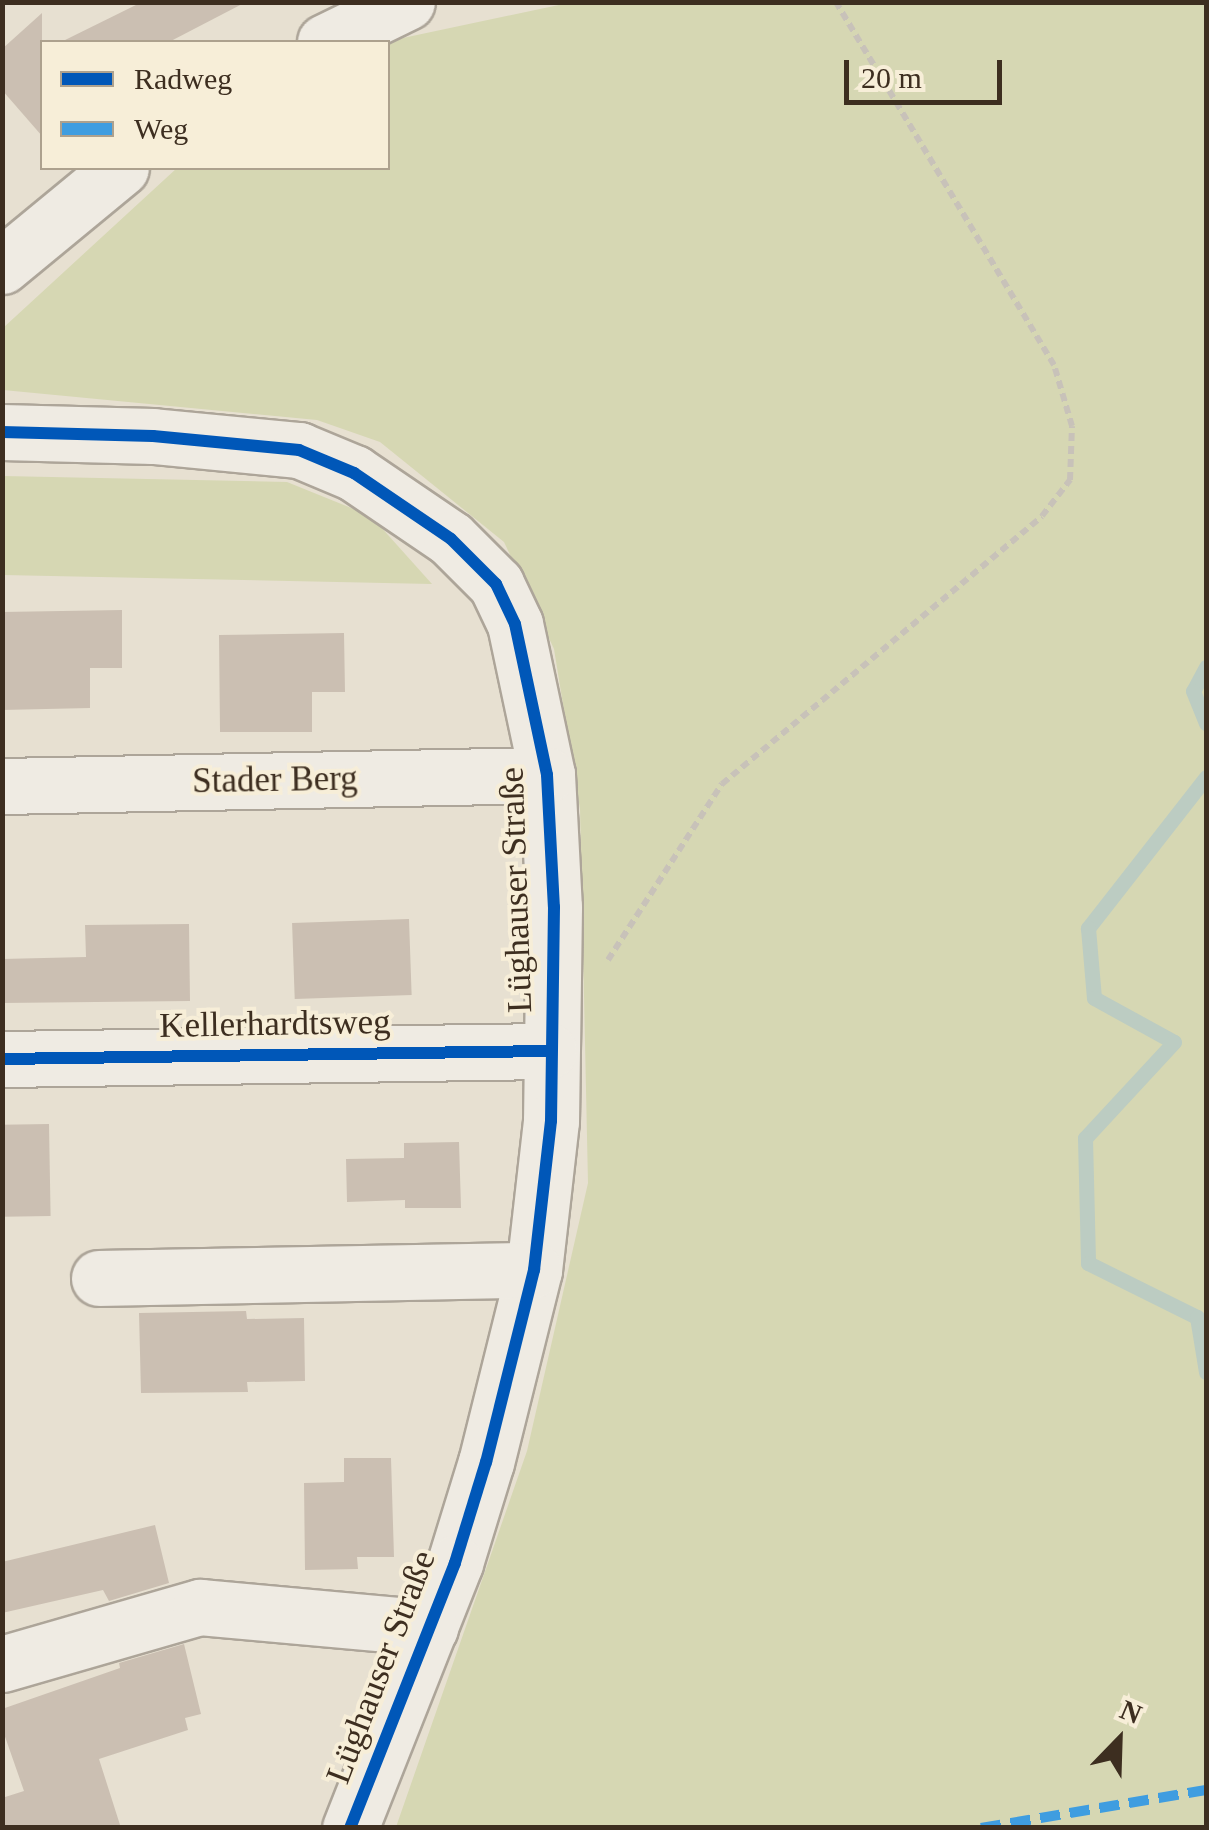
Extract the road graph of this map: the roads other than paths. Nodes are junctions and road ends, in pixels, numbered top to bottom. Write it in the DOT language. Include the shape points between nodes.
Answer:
graph roads {
  1 [pos="407,2"];
  2 [pos="329,40"];
  3 [pos="118,170"];
  4 [pos="2,266"];
  5 [pos="2,432"];
  6 [pos="547,775"];
  7 [pos="2,786"];
  8 [pos="549,1051"];
  9 [pos="2,1058"];
  10 [pos="534,1270"];
  11 [pos="98,1278"];
  12 [pos="430,1628"];
  13 [pos="2,1664"];
  14 [pos="350,1828"];
  1 -- 2 [label="street"];
  3 -- 4 [label="street"];
  5 -- 6 [label="street, Lüghauser Straße" via="154,436 300,450 354,472 451,538 496,584 515,624"];
  6 -- 7 [label="street, Stader Berg"];
  6 -- 8 [label="street, Lüghauser Straße" via="556,982"];
  8 -- 9 [label="street, Kellerhardtsweg"];
  8 -- 10 [label="street, Lüghauser Straße" via="550,1121"];
  10 -- 11 [label="street"];
  10 -- 12 [label="street, Lüghauser Straße" via="486,1462"];
  12 -- 13 [label="street, Lüghauser Straße" via="200,1607"];
  12 -- 14 [label="street, Lüghauser Straße"];
}
